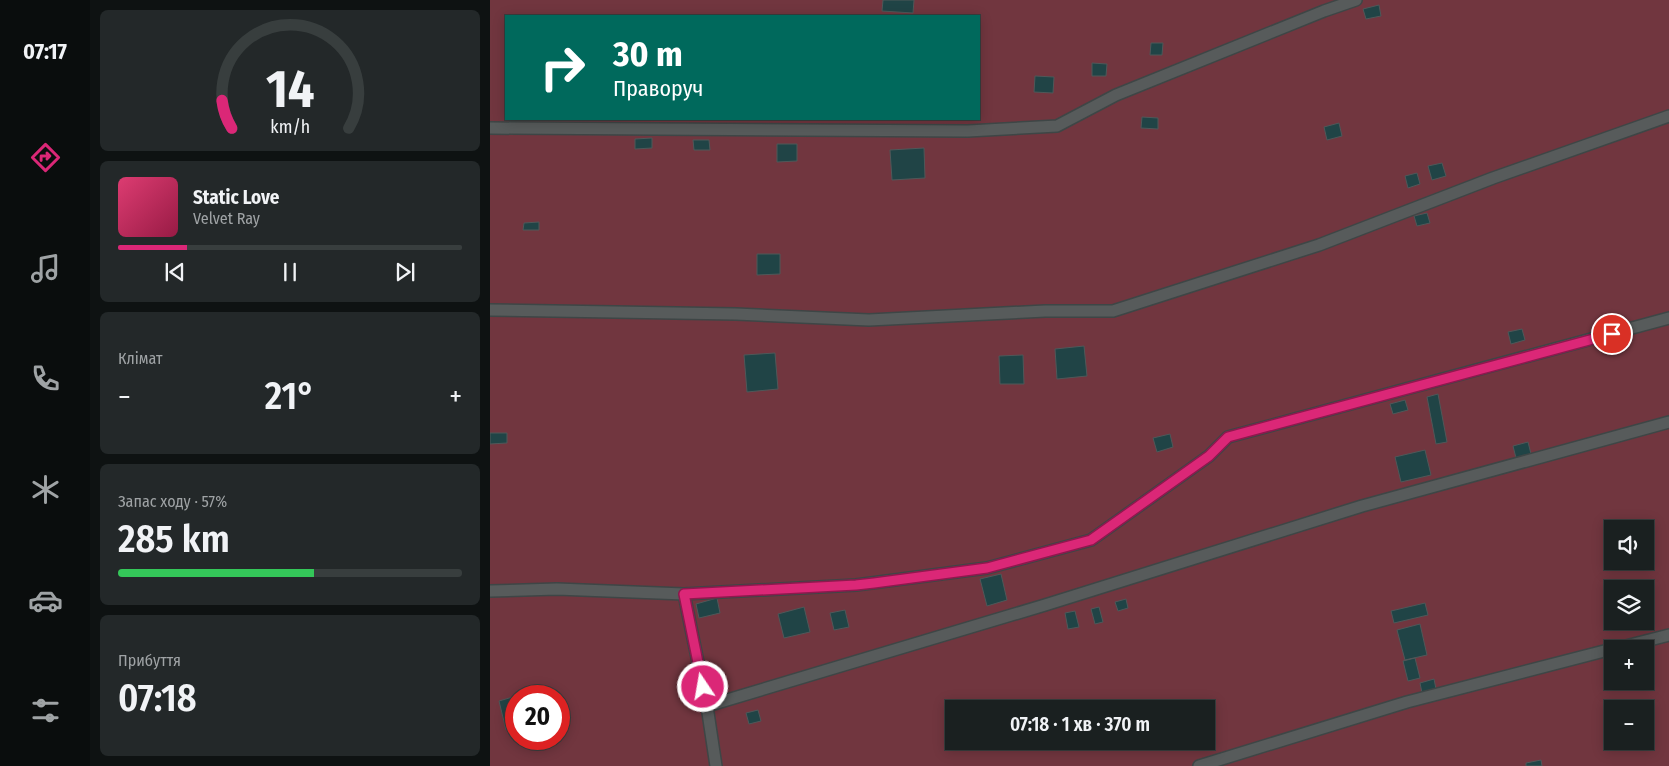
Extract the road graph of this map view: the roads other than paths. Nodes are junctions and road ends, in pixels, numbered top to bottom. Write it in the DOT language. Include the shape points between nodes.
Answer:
graph roads {
  1 [pos="1356,0"];
  2 [pos="1669,116"];
  3 [pos="490,128"];
  4 [pos="490,310"];
  5 [pos="1669,318"];
  6 [pos="1669,422"];
  7 [pos="490,591"];
  8 [pos="684,594"];
  9 [pos="1669,635"];
  10 [pos="1649,640"];
  11 [pos="1604,651"];
  12 [pos="707,706"];
  13 [pos="716,766"];
  14 [pos="1199,766"];
  1 -- 3 [label="lane" via="1116,95 1057,126 968,131"];
  2 -- 4 [label="lane" via="1493,178 1320,245 1113,311 1045,311 869,320"];
  5 -- 8 [label="lane" via="1228,437 1209,456 1091,540 987,568 874,583"];
  6 -- 12 [label="lane" via="1362,506"];
  7 -- 8 [label="lane" via="556,589"];
  8 -- 12 [label="lane"];
  9 -- 10 [label="lane"];
  11 -- 14 [label="lane" via="1407,702"];
  12 -- 13 [label="lane"];
}
